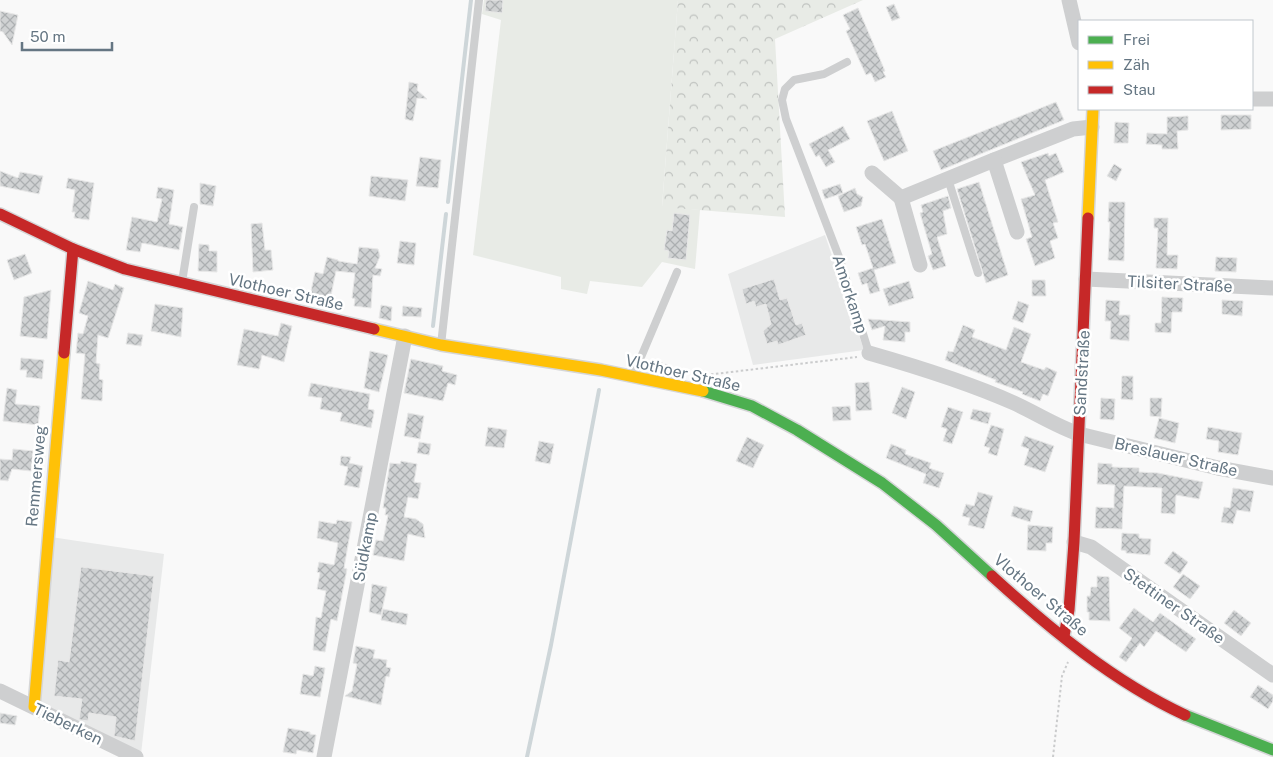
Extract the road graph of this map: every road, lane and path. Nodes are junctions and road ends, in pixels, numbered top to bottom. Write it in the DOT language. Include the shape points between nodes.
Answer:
graph roads {
  1 [pos="479,0"];
  2 [pos="1069,0"];
  3 [pos="1078,39"];
  4 [pos="847,62"];
  5 [pos="1273,98"];
  6 [pos="1253,99"];
  7 [pos="1093,110"];
  8 [pos="1092,127"];
  9 [pos="994,160"];
  10 [pos="872,173"];
  11 [pos="948,179"];
  12 [pos="900,198"];
  13 [pos="194,207"];
  14 [pos="0,214"];
  15 [pos="1018,232"];
  16 [pos="73,249"];
  17 [pos="920,266"];
  18 [pos="677,272"];
  19 [pos="978,273"];
  20 [pos="1086,279"];
  21 [pos="182,284"];
  22 [pos="1273,288"];
  23 [pos="405,336"];
  24 [pos="441,345"];
  25 [pos="869,353"];
  26 [pos="676,368"];
  27 [pos="700,376"];
  28 [pos="637,379"];
  29 [pos="1079,434"];
  30 [pos="1273,478"];
  31 [pos="1074,542"];
  32 [pos="1064,636"];
  33 [pos="1074,645"];
  34 [pos="1273,675"];
  35 [pos="0,691"];
  36 [pos="34,707"];
  37 [pos="1273,750"];
  38 [pos="136,757"];
  39 [pos="324,757"];
  40 [pos="1053,757"];
  1 -- 24 [label="lane"];
  2 -- 3 [label="street"];
  4 -- 25 [label="lane, Amorkamp" via="824,74 794,80 782,100"];
  5 -- 6 [label="street"];
  7 -- 8 [label="street, Sandstraße"];
  8 -- 9 [label="street" via="1073,129"];
  8 -- 20 [label="street, Sandstraße"];
  9 -- 11 [label="street"];
  9 -- 15 [label="street"];
  10 -- 12 [label="street"];
  11 -- 12 [label="street"];
  11 -- 19 [label="lane"];
  12 -- 17 [label="street"];
  13 -- 21 [label="lane"];
  14 -- 16 [label="street, Vlothoer Straße"];
  16 -- 21 [label="street, Vlothoer Straße" via="125,269"];
  16 -- 36 [label="street, Remmersweg"];
  18 -- 28 [label="lane"];
  20 -- 22 [label="street, Tilsiter Straße"];
  20 -- 29 [label="street, Sandstraße"];
  21 -- 23 [label="street, Vlothoer Straße"];
  23 -- 24 [label="street, Vlothoer Straße"];
  23 -- 39 [label="street, Südkamp"];
  24 -- 28 [label="street, Vlothoer Straße" via="601,370"];
  25 -- 27 [label="path" via="855,358"];
  25 -- 29 [label="street, Amorkamp" via="926,370 1013,403"];
  26 -- 28 [label="path" via="660,363"];
  28 -- 32 [label="street, Vlothoer Straße" via="712,393 752,406 846,459 936,526"];
  29 -- 30 [label="street, Breslauer Straße"];
  29 -- 31 [label="street, Sandstraße"];
  31 -- 32 [label="street, Sandstraße"];
  31 -- 34 [label="street, Stettiner Straße" via="1090,547"];
  32 -- 33 [label="street, Vlothoer Straße"];
  33 -- 37 [label="street, Vlothoer Straße" via="1165,706"];
  33 -- 40 [label="path" via="1062,676"];
  35 -- 36 [label="street, Tieberken"];
  36 -- 38 [label="street, Tieberken"];
}
